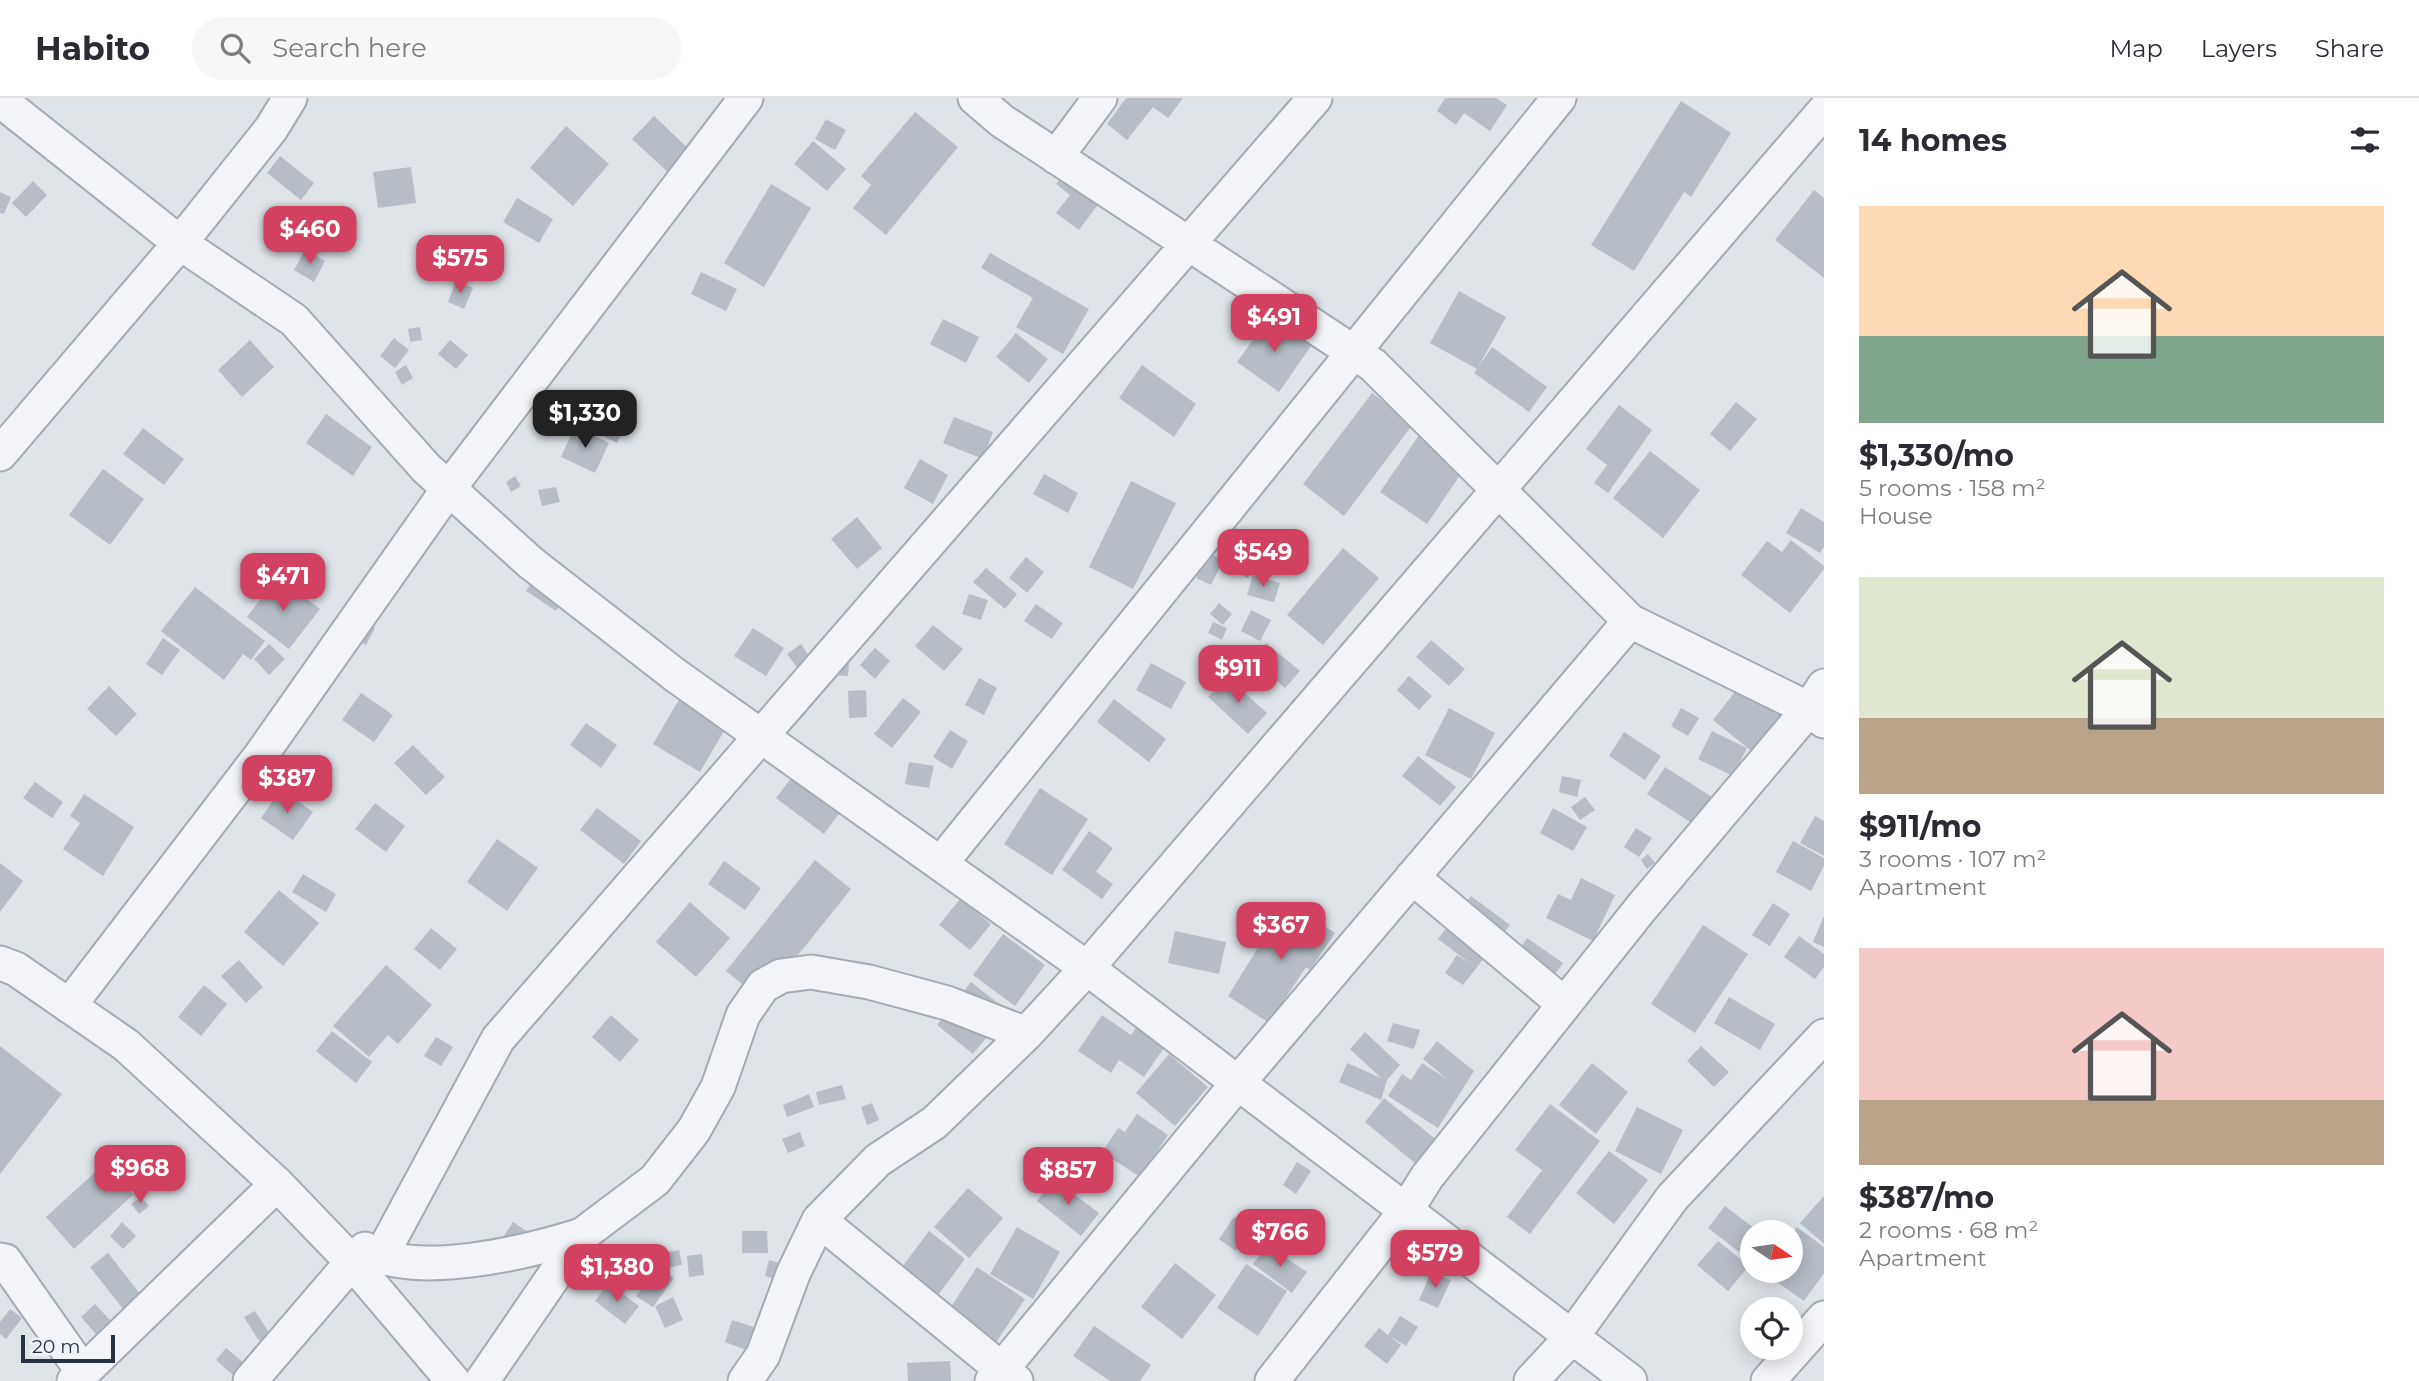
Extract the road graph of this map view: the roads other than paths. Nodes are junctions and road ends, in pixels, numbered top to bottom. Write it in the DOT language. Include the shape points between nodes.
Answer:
graph roads {
  1 [pos="290,98"];
  2 [pos="746,98"];
  3 [pos="975,98"];
  4 [pos="1100,98"];
  5 [pos="1315,98"];
  6 [pos="1559,98"];
  7 [pos="0,100"];
  8 [pos="1824,111"];
  9 [pos="1055,157"];
  10 [pos="180,243"];
  11 [pos="1189,245"];
  12 [pos="1354,352"];
  13 [pos="0,454"];
  14 [pos="449,488"];
  15 [pos="1498,490"];
  16 [pos="1630,621"];
  17 [pos="1819,705"];
  18 [pos="762,736"];
  19 [pos="941,863"];
  20 [pos="1412,877"];
  21 [pos="0,963"];
  22 [pos="1087,968"];
  23 [pos="1564,1004"];
  24 [pos="69,1006"];
  25 [pos="1026,1034"];
  26 [pos="1824,1035"];
  27 [pos="1237,1084"];
  28 [pos="277,1184"];
  29 [pos="1405,1212"];
  30 [pos="819,1220"];
  31 [pos="583,1235"];
  32 [pos="0,1260"];
  33 [pos="366,1260"];
  34 [pos="1824,1318"];
  35 [pos="1571,1338"];
  36 [pos="78,1376"];
  37 [pos="1003,1377"];
  38 [pos="250,1381"];
  39 [pos="453,1381"];
  40 [pos="482,1381"];
  41 [pos="746,1381"];
  42 [pos="1272,1381"];
  43 [pos="1531,1381"];
  44 [pos="1630,1381"];
  45 [pos="1768,1381"];
  1 -- 10 [label="street" via="271,129"];
  2 -- 14 [label="street"];
  3 -- 9 [label="street"];
  4 -- 9 [label="street"];
  5 -- 11 [label="street"];
  6 -- 12 [label="street"];
  7 -- 10 [label="street"];
  8 -- 15 [label="street"];
  9 -- 11 [label="street"];
  10 -- 13 [label="street"];
  10 -- 14 [label="street" via="295,320"];
  11 -- 12 [label="street"];
  11 -- 18 [label="street"];
  12 -- 15 [label="street" via="1373,365"];
  12 -- 19 [label="street"];
  14 -- 18 [label="street" via="531,563"];
  14 -- 24 [label="street" via="261,755"];
  15 -- 16 [label="street"];
  15 -- 22 [label="street"];
  16 -- 17 [label="street"];
  16 -- 20 [label="street"];
  17 -- 23 [label="street"];
  18 -- 19 [label="street"];
  18 -- 33 [label="street" via="498,1039"];
  19 -- 22 [label="street"];
  20 -- 23 [label="street"];
  20 -- 27 [label="street"];
  21 -- 24 [label="street"];
  22 -- 25 [label="street"];
  22 -- 27 [label="street"];
  23 -- 29 [label="street" via="1427,1177"];
  24 -- 28 [label="street" via="126,1045"];
  25 -- 30 [label="street" via="933,1123 878,1160"];
  25 -- 31 [label="street" via="947,1003 869,982 811,972 781,976 763,986 743,1015 718,1087 695,1130 654,1180"];
  26 -- 35 [label="street" via="1672,1198"];
  27 -- 29 [label="street"];
  27 -- 37 [label="street"];
  28 -- 33 [label="street" via="303,1211"];
  28 -- 36 [label="street"];
  29 -- 35 [label="street"];
  29 -- 42 [label="street"];
  30 -- 37 [label="street"];
  30 -- 41 [label="street" via="763,1354"];
  31 -- 33 [label="street" via="517,1255 451,1262"];
  31 -- 40 [label="street"];
  32 -- 36 [label="street" via="5,1261"];
  33 -- 38 [label="street"];
  33 -- 39 [label="street"];
  34 -- 45 [label="street"];
  35 -- 43 [label="street"];
  35 -- 44 [label="street"];
}
